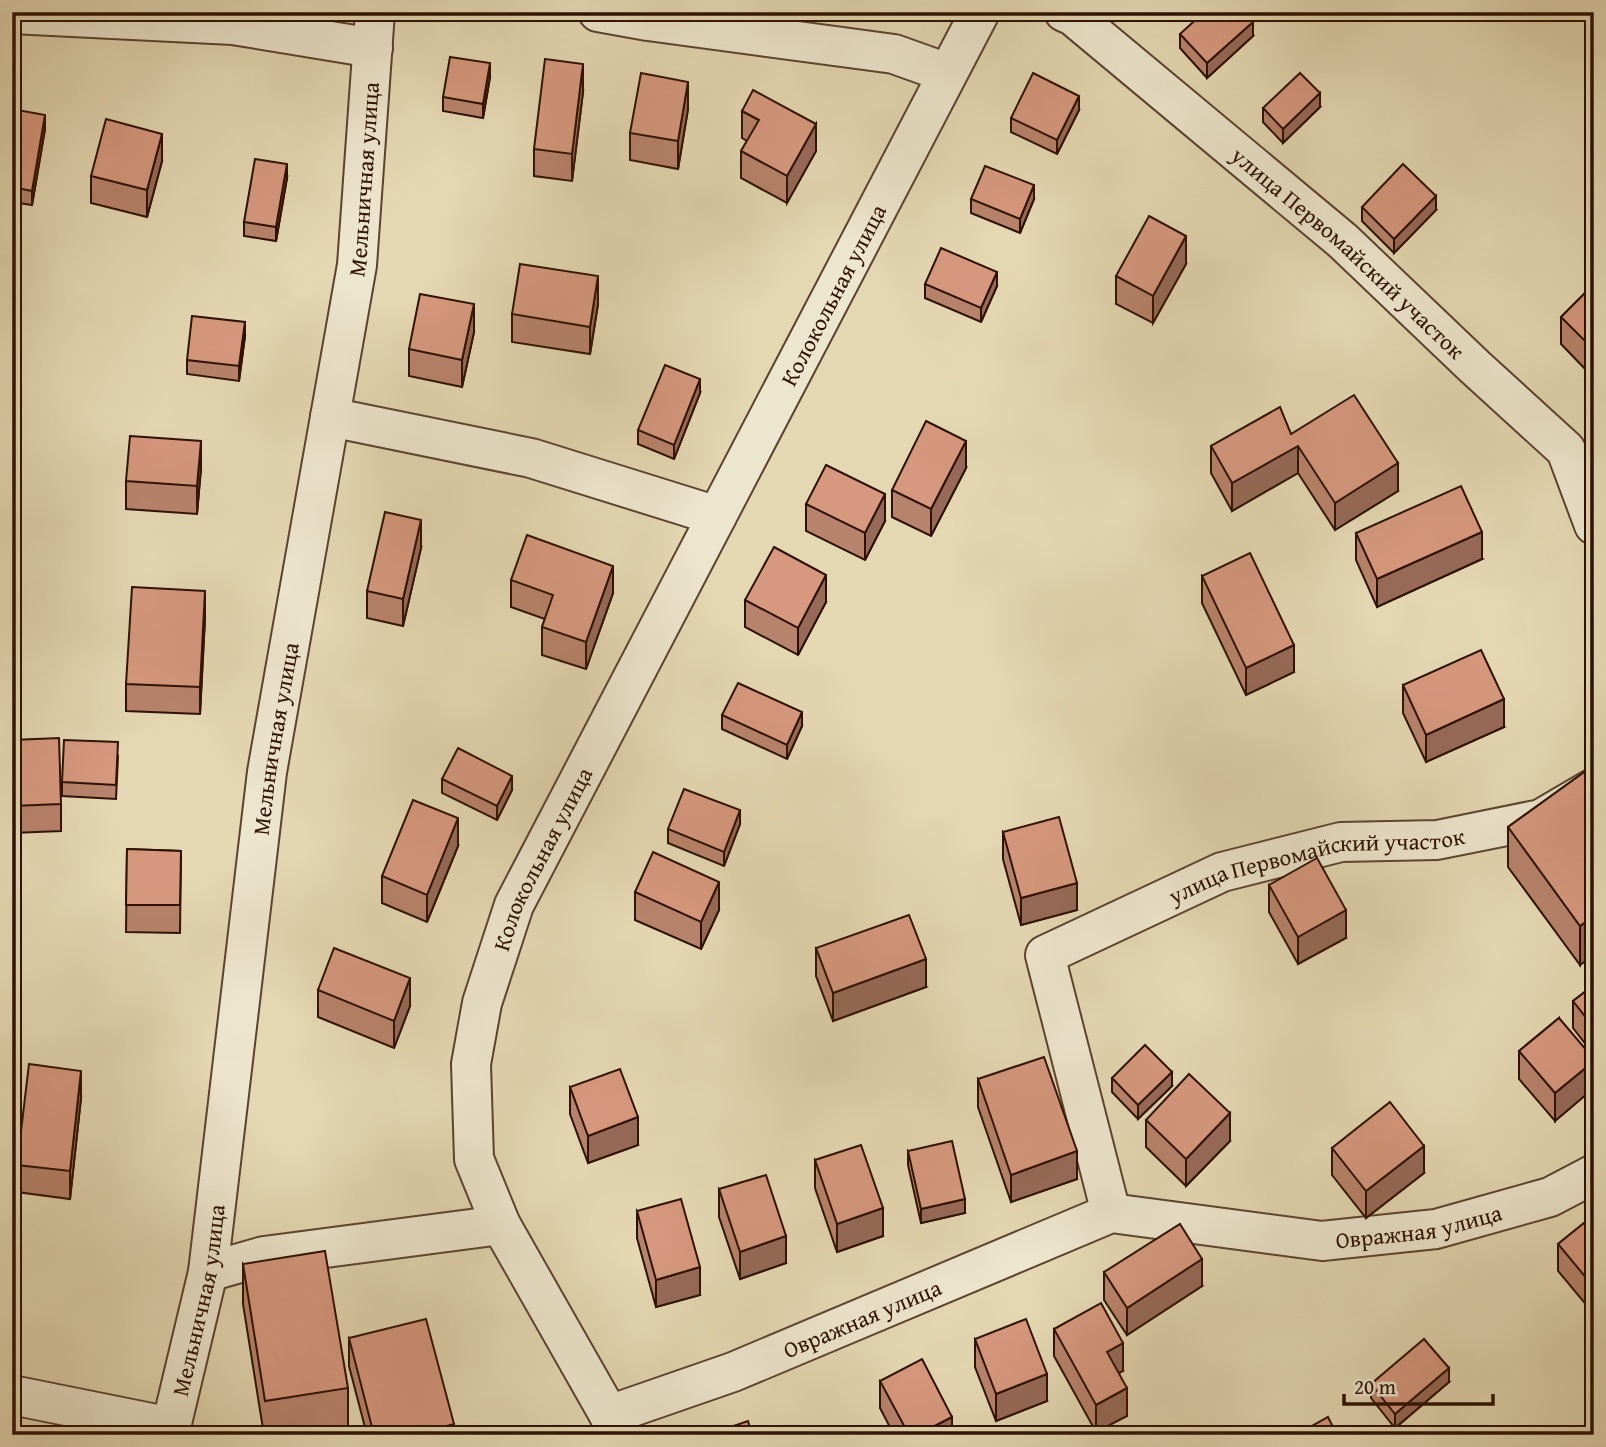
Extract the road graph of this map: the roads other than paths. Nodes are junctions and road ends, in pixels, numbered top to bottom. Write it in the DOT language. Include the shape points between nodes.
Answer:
graph roads {
  1 [pos="598,12"];
  2 [pos="980,12"];
  3 [pos="1064,12"];
  4 [pos="12,14"];
  5 [pos="374,30"];
  6 [pos="947,73"];
  7 [pos="330,417"];
  8 [pos="717,516"];
  9 [pos="1594,525"];
  10 [pos="1594,788"];
  11 [pos="1594,1174"];
  12 [pos="1111,1213"];
  13 [pos="501,1225"];
  14 [pos="208,1272"];
  15 [pos="12,1395"];
  16 [pos="613,1425"];
  17 [pos="172,1431"];
  1 -- 6 [label="street" via="894,54"];
  2 -- 6 [label="street, Колокольная улица"];
  3 -- 9 [label="street, улица Первомайский участок" via="1343,242 1566,450"];
  4 -- 5 [label="street, Мельничная улица"];
  5 -- 7 [label="street, Мельничная улица" via="357,265"];
  6 -- 8 [label="street, Колокольная улица"];
  7 -- 8 [label="street" via="531,458"];
  7 -- 14 [label="street, Мельничная улица" via="267,772"];
  8 -- 13 [label="street, Колокольная улица" via="514,905 482,1003 471,1064 474,1159"];
  10 -- 12 [label="street, улица Первомайский участок" via="1541,818 1437,840 1341,842 1222,872 1045,955"];
  11 -- 12 [label="street, Овражная улица" via="1550,1197 1436,1229 1322,1241"];
  12 -- 16 [label="street, Овражная улица"];
  13 -- 14 [label="street" via="264,1256"];
  13 -- 16 [label="street, Колокольная улица"];
  14 -- 17 [label="street, Мельничная улица"];
  15 -- 17 [label="street, Мельничная улица"];
}
